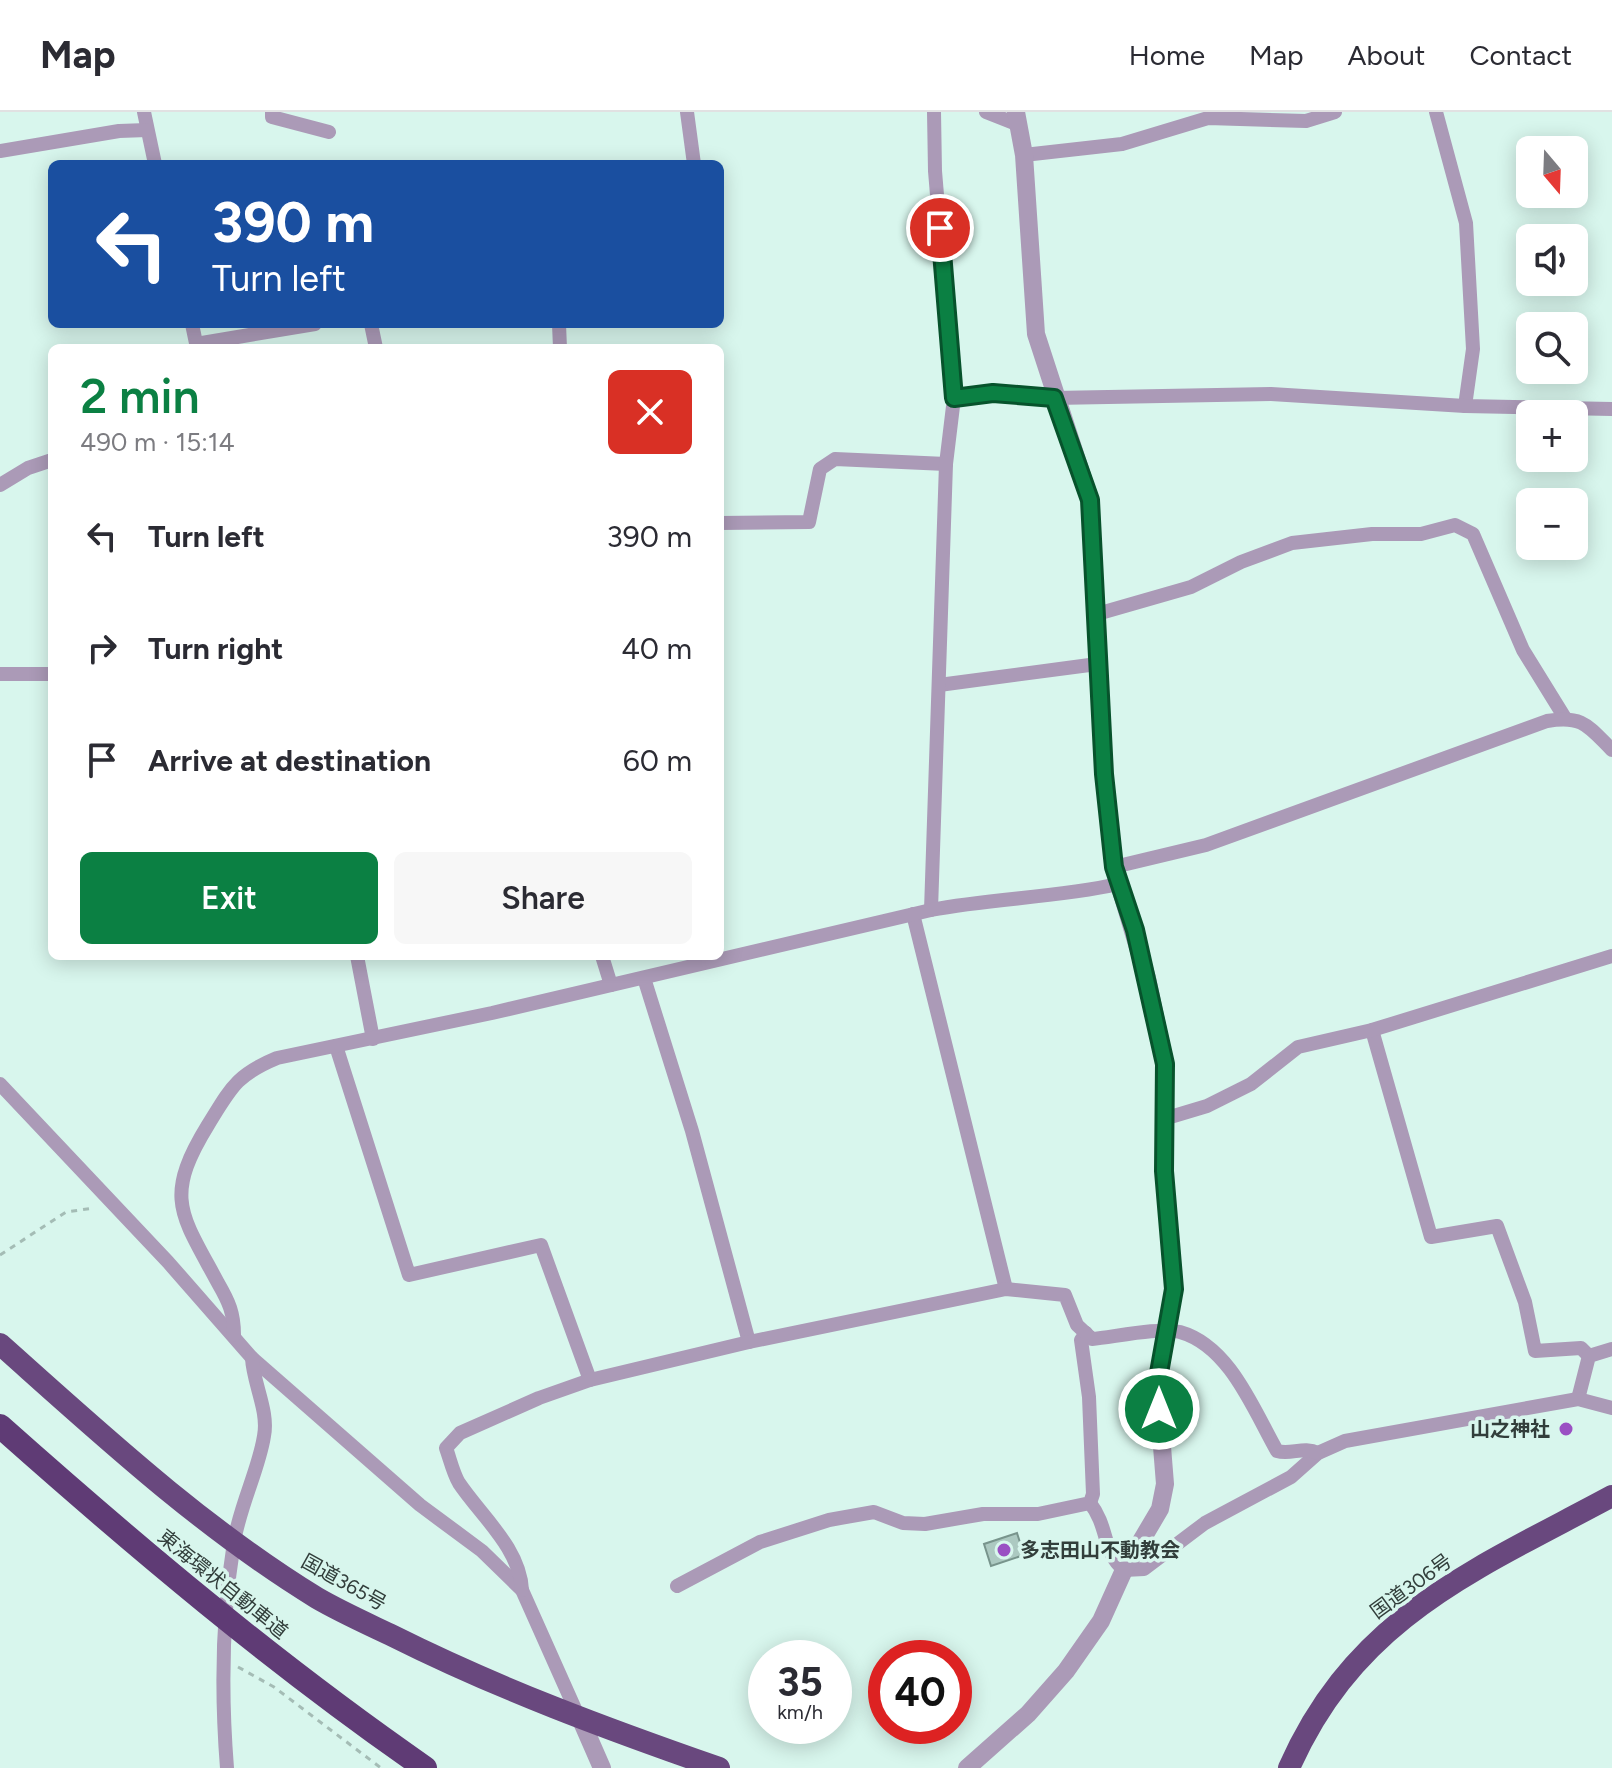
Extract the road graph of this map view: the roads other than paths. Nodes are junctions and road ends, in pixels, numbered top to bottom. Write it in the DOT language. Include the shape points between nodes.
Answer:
graph roads {
  1 [pos="144,112"];
  2 [pos="272,112"];
  3 [pos="687,112"];
  4 [pos="934,112"];
  5 [pos="986,112"];
  6 [pos="1335,112"];
  7 [pos="1436,112"];
  8 [pos="1018,118"];
  9 [pos="147,130"];
  10 [pos="329,132"];
  11 [pos="0,151"];
  12 [pos="1024,155"];
  13 [pos="154,160"];
  14 [pos="693,160"];
  15 [pos="293,328"];
  16 [pos="207,344"];
  17 [pos="954,398"];
  18 [pos="1054,398"];
  19 [pos="1465,406"];
  20 [pos="1612,409"];
  21 [pos="48,461"];
  22 [pos="946,464"];
  23 [pos="0,485"];
  24 [pos="724,523"];
  25 [pos="1097,614"];
  26 [pos="1097,664"];
  27 [pos="0,674"];
  28 [pos="48,674"];
  29 [pos="939,685"];
  30 [pos="1565,718"];
  31 [pos="1612,750"];
  32 [pos="1116,876"];
  33 [pos="931,910"];
  34 [pos="913,914"];
  35 [pos="1612,956"];
  36 [pos="724,959"];
  37 [pos="358,960"];
  38 [pos="603,960"];
  39 [pos="720,960"];
  40 [pos="644,978"];
  41 [pos="611,985"];
  42 [pos="1372,1030"];
  43 [pos="373,1039"];
  44 [pos="336,1046"];
  45 [pos="0,1084"];
  46 [pos="1167,1118"];
  47 [pos="1006,1289"];
  48 [pos="1086,1333"];
  49 [pos="1164,1333"];
  50 [pos="234,1335"];
  51 [pos="749,1342"];
  52 [pos="0,1344"];
  53 [pos="1612,1349"];
  54 [pos="1589,1356"];
  55 [pos="252,1358"];
  56 [pos="590,1380"];
  57 [pos="1578,1399"];
  58 [pos="1612,1408"];
  59 [pos="0,1426"];
  60 [pos="1318,1453"];
  61 [pos="1612,1496"];
  62 [pos="1090,1503"];
  63 [pos="234,1542"];
  64 [pos="1124,1570"];
  65 [pos="677,1586"];
  66 [pos="522,1590"];
  67 [pos="581,1720"];
  68 [pos="227,1768"];
  69 [pos="425,1768"];
  70 [pos="602,1768"];
  71 [pos="719,1768"];
  72 [pos="967,1768"];
  73 [pos="1289,1768"];
  1 -- 9 [label="street"];
  2 -- 10 [label="street" via="272,117"];
  3 -- 14 [label="street"];
  4 -- 17 [label="street"];
  5 -- 8 [label="street"];
  6 -- 12 [label="street" via="1306,121 1208,118 1122,144"];
  7 -- 19 [label="street" via="1466,223 1473,349"];
  8 -- 12 [label="street"];
  9 -- 11 [label="street"];
  9 -- 13 [label="street"];
  12 -- 18 [label="street" via="1036,334"];
  15 -- 16 [label="street"];
  17 -- 18 [label="street" via="993,393"];
  17 -- 22 [label="street"];
  18 -- 19 [label="street" via="1271,394"];
  18 -- 25 [label="street" via="1090,500"];
  19 -- 20 [label="street"];
  21 -- 23 [label="street"];
  22 -- 24 [label="street" via="835,459 820,469 809,522"];
  22 -- 29 [label="street"];
  25 -- 26 [label="street"];
  25 -- 30 [label="street" via="1191,587 1292,543 1421,534 1455,525 1473,534 1523,650"];
  26 -- 29 [label="street"];
  26 -- 32 [label="street"];
  27 -- 28 [label="street"];
  29 -- 33 [label="street"];
  30 -- 31 [label="street" via="1584,721"];
  30 -- 32 [label="street"];
  32 -- 33 [label="street" via="1073,894 995,898"];
  32 -- 46 [label="street" via="1153,1007 1165,1064"];
  33 -- 34 [label="street"];
  34 -- 36 [label="street"];
  34 -- 47 [label="street"];
  35 -- 42 [label="street"];
  37 -- 43 [label="street"];
  38 -- 41 [label="street"];
  39 -- 40 [label="street"];
  40 -- 41 [label="street"];
  40 -- 51 [label="street"];
  41 -- 43 [label="street"];
  42 -- 46 [label="street" via="1298,1047 1251,1084"];
  42 -- 54 [label="street" via="1431,1237 1497,1226 1525,1302 1535,1351 1581,1348"];
  43 -- 44 [label="street"];
  44 -- 50 [label="street" via="277,1058 245,1071 192,1151 179,1187 182,1216 234,1312"];
  44 -- 56 [label="street" via="409,1275 541,1245"];
  45 -- 50 [label="street"];
  46 -- 49 [label="street" via="1164,1171 1174,1289"];
  47 -- 48 [label="street" via="1065,1295 1077,1325"];
  47 -- 51 [label="street"];
  48 -- 49 [label="street" via="1092,1339"];
  48 -- 62 [label="street" via="1081,1340 1089,1397"];
  49 -- 60 [label="street" via="1178,1332 1205,1345 1232,1373 1277,1451"];
  49 -- 64 [label="street" via="1157,1384 1165,1484 1160,1509"];
  50 -- 55 [label="street"];
  51 -- 56 [label="street"];
  52 -- 63 [label="highway, 国道365号" via="148,1476"];
  53 -- 54 [label="street"];
  54 -- 57 [label="street"];
  55 -- 63 [label="street" via="265,1434"];
  55 -- 66 [label="street"];
  56 -- 66 [label="street" via="460,1433 446,1448 457,1481 521,1573"];
  57 -- 58 [label="street"];
  57 -- 60 [label="street" via="1345,1441"];
  59 -- 69 [label="highway, 東海環状自動車道, bridge" via="188,1589"];
  60 -- 64 [label="street" via="1291,1477 1205,1523 1144,1569"];
  61 -- 73 [label="highway, 国道306号" via="1445,1586 1383,1635 1341,1677 1307,1728"];
  62 -- 64 [label="street" via="1102,1518 1112,1561"];
  62 -- 65 [label="street" via="1038,1514 983,1514 925,1524 903,1523 874,1512 829,1520 760,1542"];
  63 -- 67 [label="highway, 国道365号" via="318,1599 483,1681"];
  63 -- 68 [label="street" via="224,1661"];
  64 -- 72 [label="street" via="1101,1621 1066,1671 1028,1714"];
  66 -- 67 [label="street"];
  67 -- 70 [label="street"];
  67 -- 71 [label="highway, 国道365号"];
}
